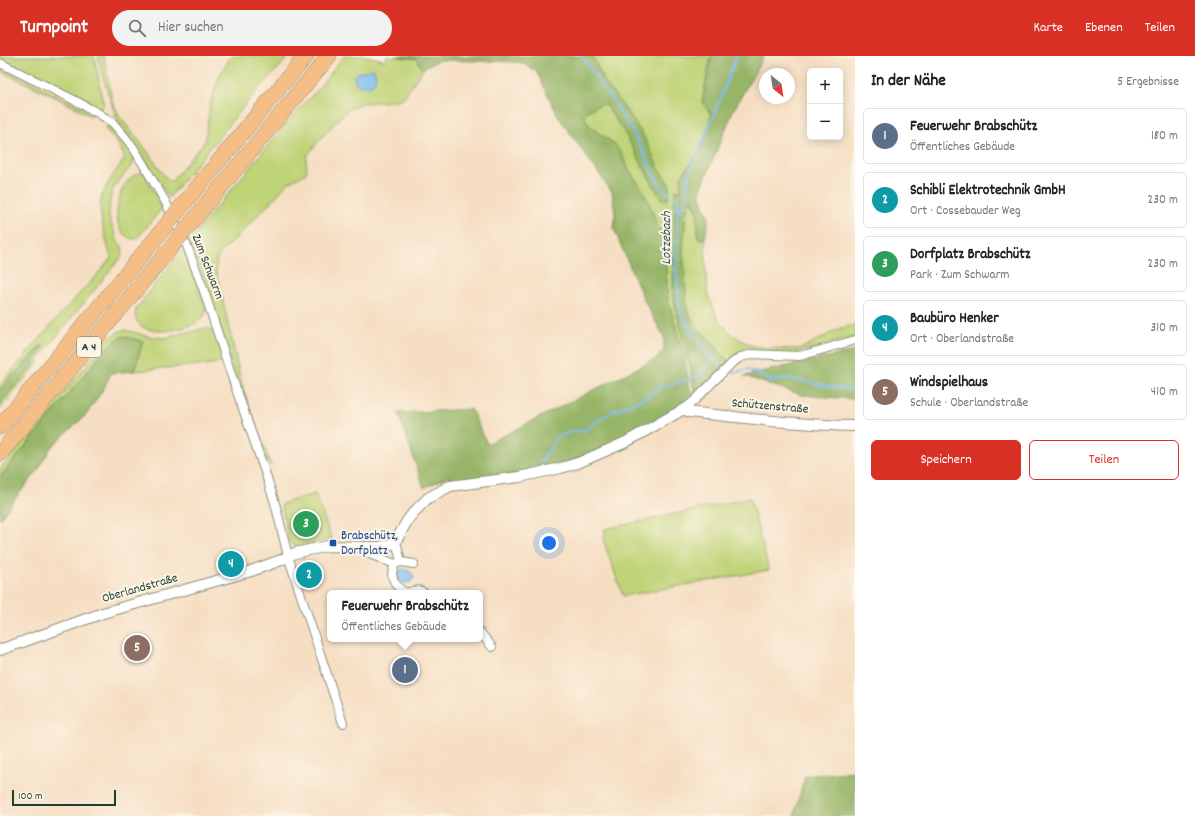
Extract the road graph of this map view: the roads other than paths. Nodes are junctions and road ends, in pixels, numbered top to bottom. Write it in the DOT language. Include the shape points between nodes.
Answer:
graph roads {
  1 [pos="306,56"];
  2 [pos="326,59"];
  3 [pos="0,63"];
  4 [pos="855,340"];
  5 [pos="684,409"];
  6 [pos="855,426"];
  7 [pos="0,427"];
  8 [pos="0,454"];
  9 [pos="396,541"];
  10 [pos="363,547"];
  11 [pos="288,556"];
  12 [pos="398,563"];
  13 [pos="414,564"];
  14 [pos="401,590"];
  15 [pos="483,636"];
  16 [pos="492,647"];
  17 [pos="0,650"];
  18 [pos="343,723"];
  1 -- 7 [label="highway, A 4"];
  2 -- 8 [label="highway, A 4"];
  3 -- 11 [label="street, Zum Schwarm" via="98,113 113,124 133,147 157,186 187,246 201,284 275,503"];
  4 -- 5 [label="street" via="799,356 753,354 741,357"];
  5 -- 6 [label="street, Schützenstraße" via="689,412 758,420"];
  5 -- 9 [label="street" via="626,442 578,463 519,477 450,486 428,498 413,513"];
  9 -- 10 [label="street, Oberlandstraße" via="380,547"];
  9 -- 12 [label="street"];
  10 -- 11 [label="street, Oberlandstraße" via="328,546"];
  10 -- 12 [label="street" via="367,553"];
  11 -- 17 [label="street, Oberlandstraße" via="250,571 91,616"];
  11 -- 18 [label="street, Zum Schwarm"];
  12 -- 13 [label="street"];
  12 -- 14 [label="street" via="392,574"];
  15 -- 16 [label="street"];
}
